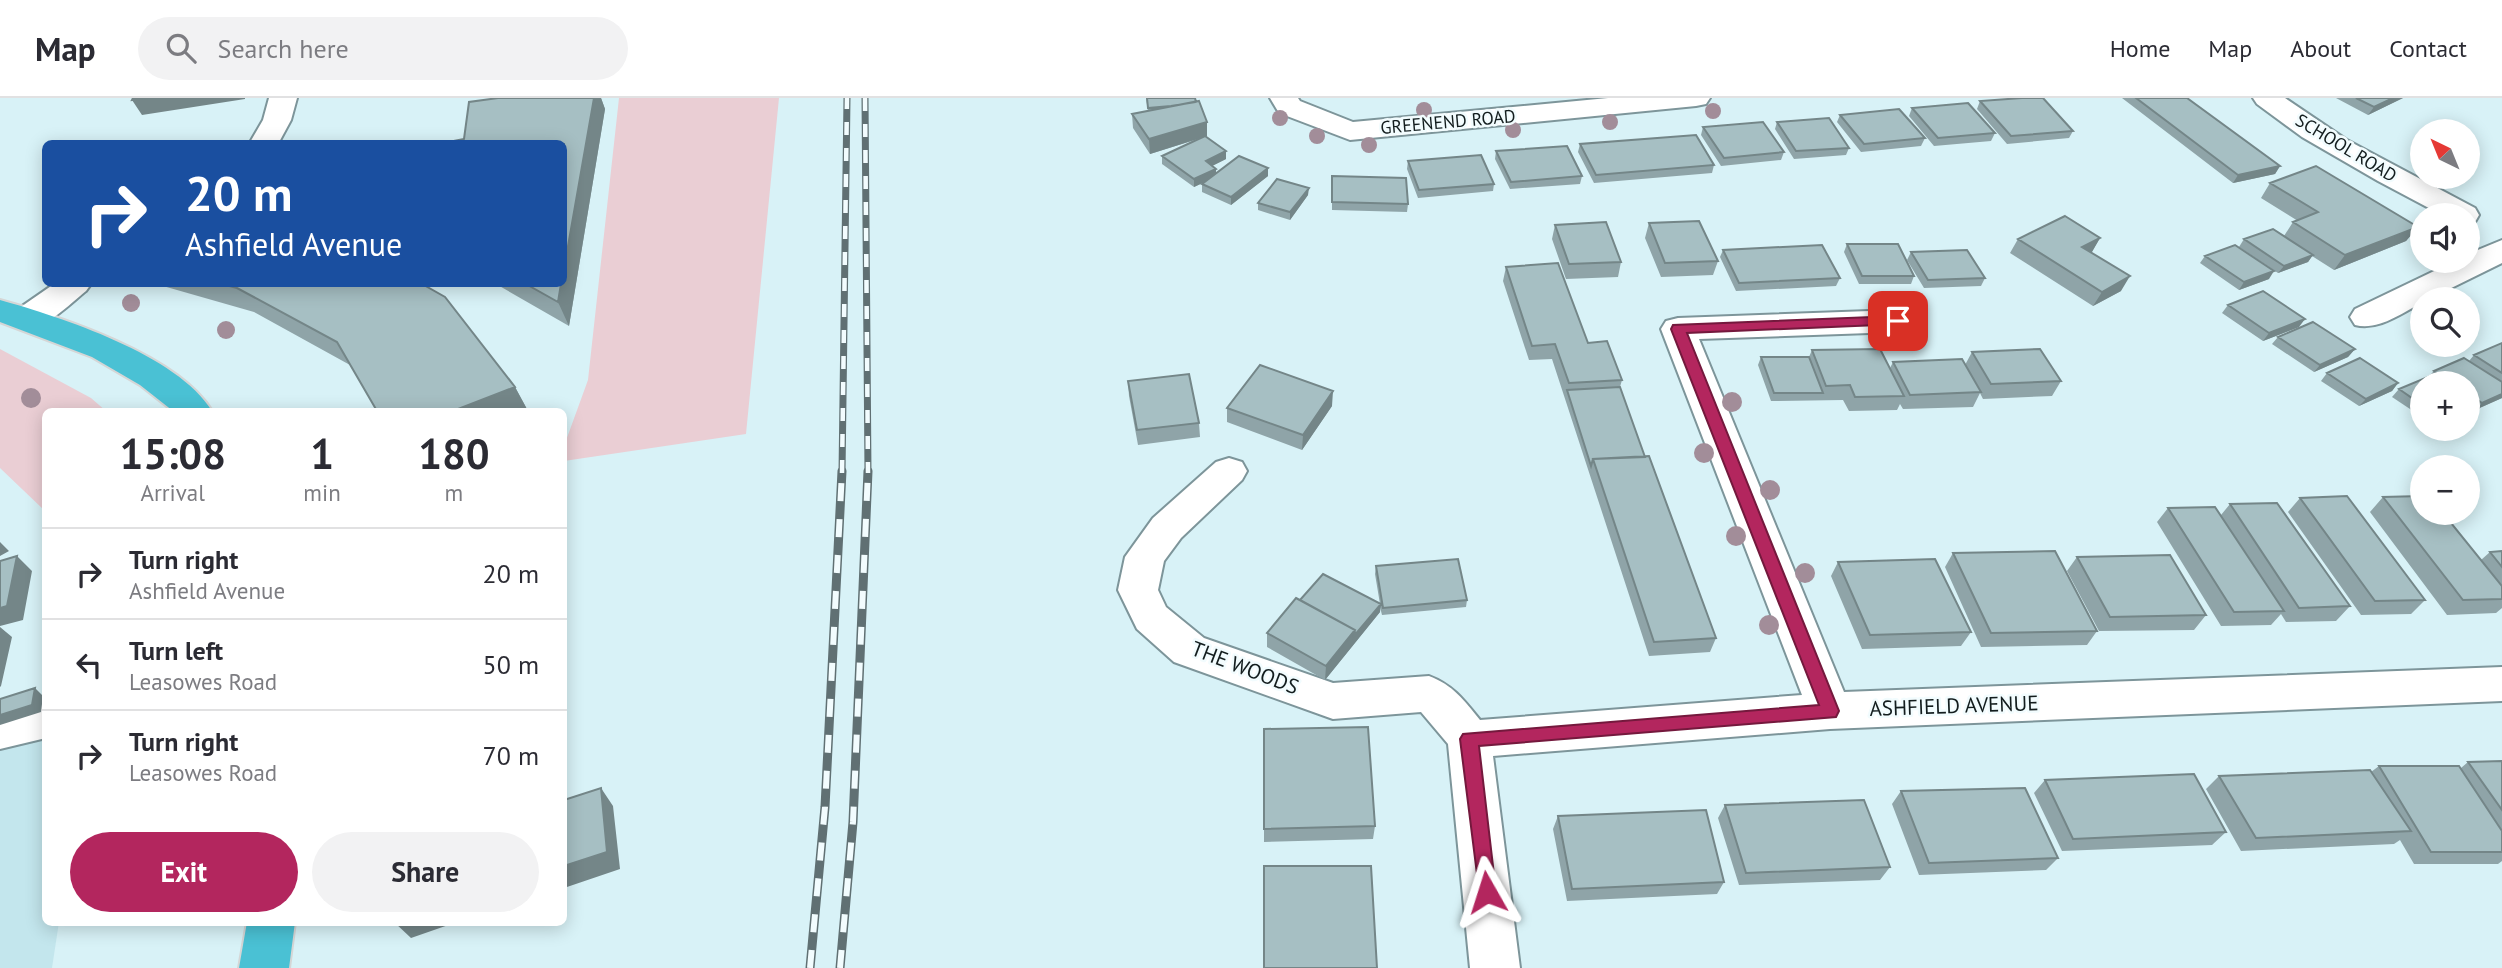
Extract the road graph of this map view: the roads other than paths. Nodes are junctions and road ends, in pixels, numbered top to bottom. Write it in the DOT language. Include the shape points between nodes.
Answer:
graph roads {
  1 [pos="283,98"];
  2 [pos="1696,98"];
  3 [pos="2267,98"];
  4 [pos="1286,102"];
  5 [pos="265,140"];
  6 [pos="2442,203"];
  7 [pos="2480,224"];
  8 [pos="2502,236"];
  9 [pos="2502,250"];
  10 [pos="69,287"];
  11 [pos="13,315"];
  12 [pos="2367,317"];
  13 [pos="1898,321"];
  14 [pos="191,408"];
  15 [pos="1229,471"];
  16 [pos="2502,684"];
  17 [pos="1830,711"];
  18 [pos="42,721"];
  19 [pos="0,731"];
  20 [pos="1469,739"];
  21 [pos="270,926"];
  22 [pos="264,968"];
  23 [pos="1495,968"];
  1 -- 5 [label="street"];
  2 -- 4 [label="street, GREENEND ROAD" via="1350,131"];
  3 -- 6 [label="street, SCHOOL ROAD"];
  7 -- 8 [label="street, SCHOOL ROAD"];
  9 -- 12 [label="street"];
  10 -- 11 [label="street"];
  11 -- 14 [label="highway" via="99,345 179,395"];
  13 -- 17 [label="street" via="1678,329"];
  15 -- 20 [label="street, THE WOODS" via="1167,528 1145,557 1138,590 1151,618 1189,650 1333,701 1429,694"];
  16 -- 17 [label="street, ASHFIELD AVENUE"];
  17 -- 20 [label="street, ASHFIELD AVENUE"];
  18 -- 19 [label="street"];
  20 -- 23 [label="street"];
  21 -- 22 [label="highway"];
}
